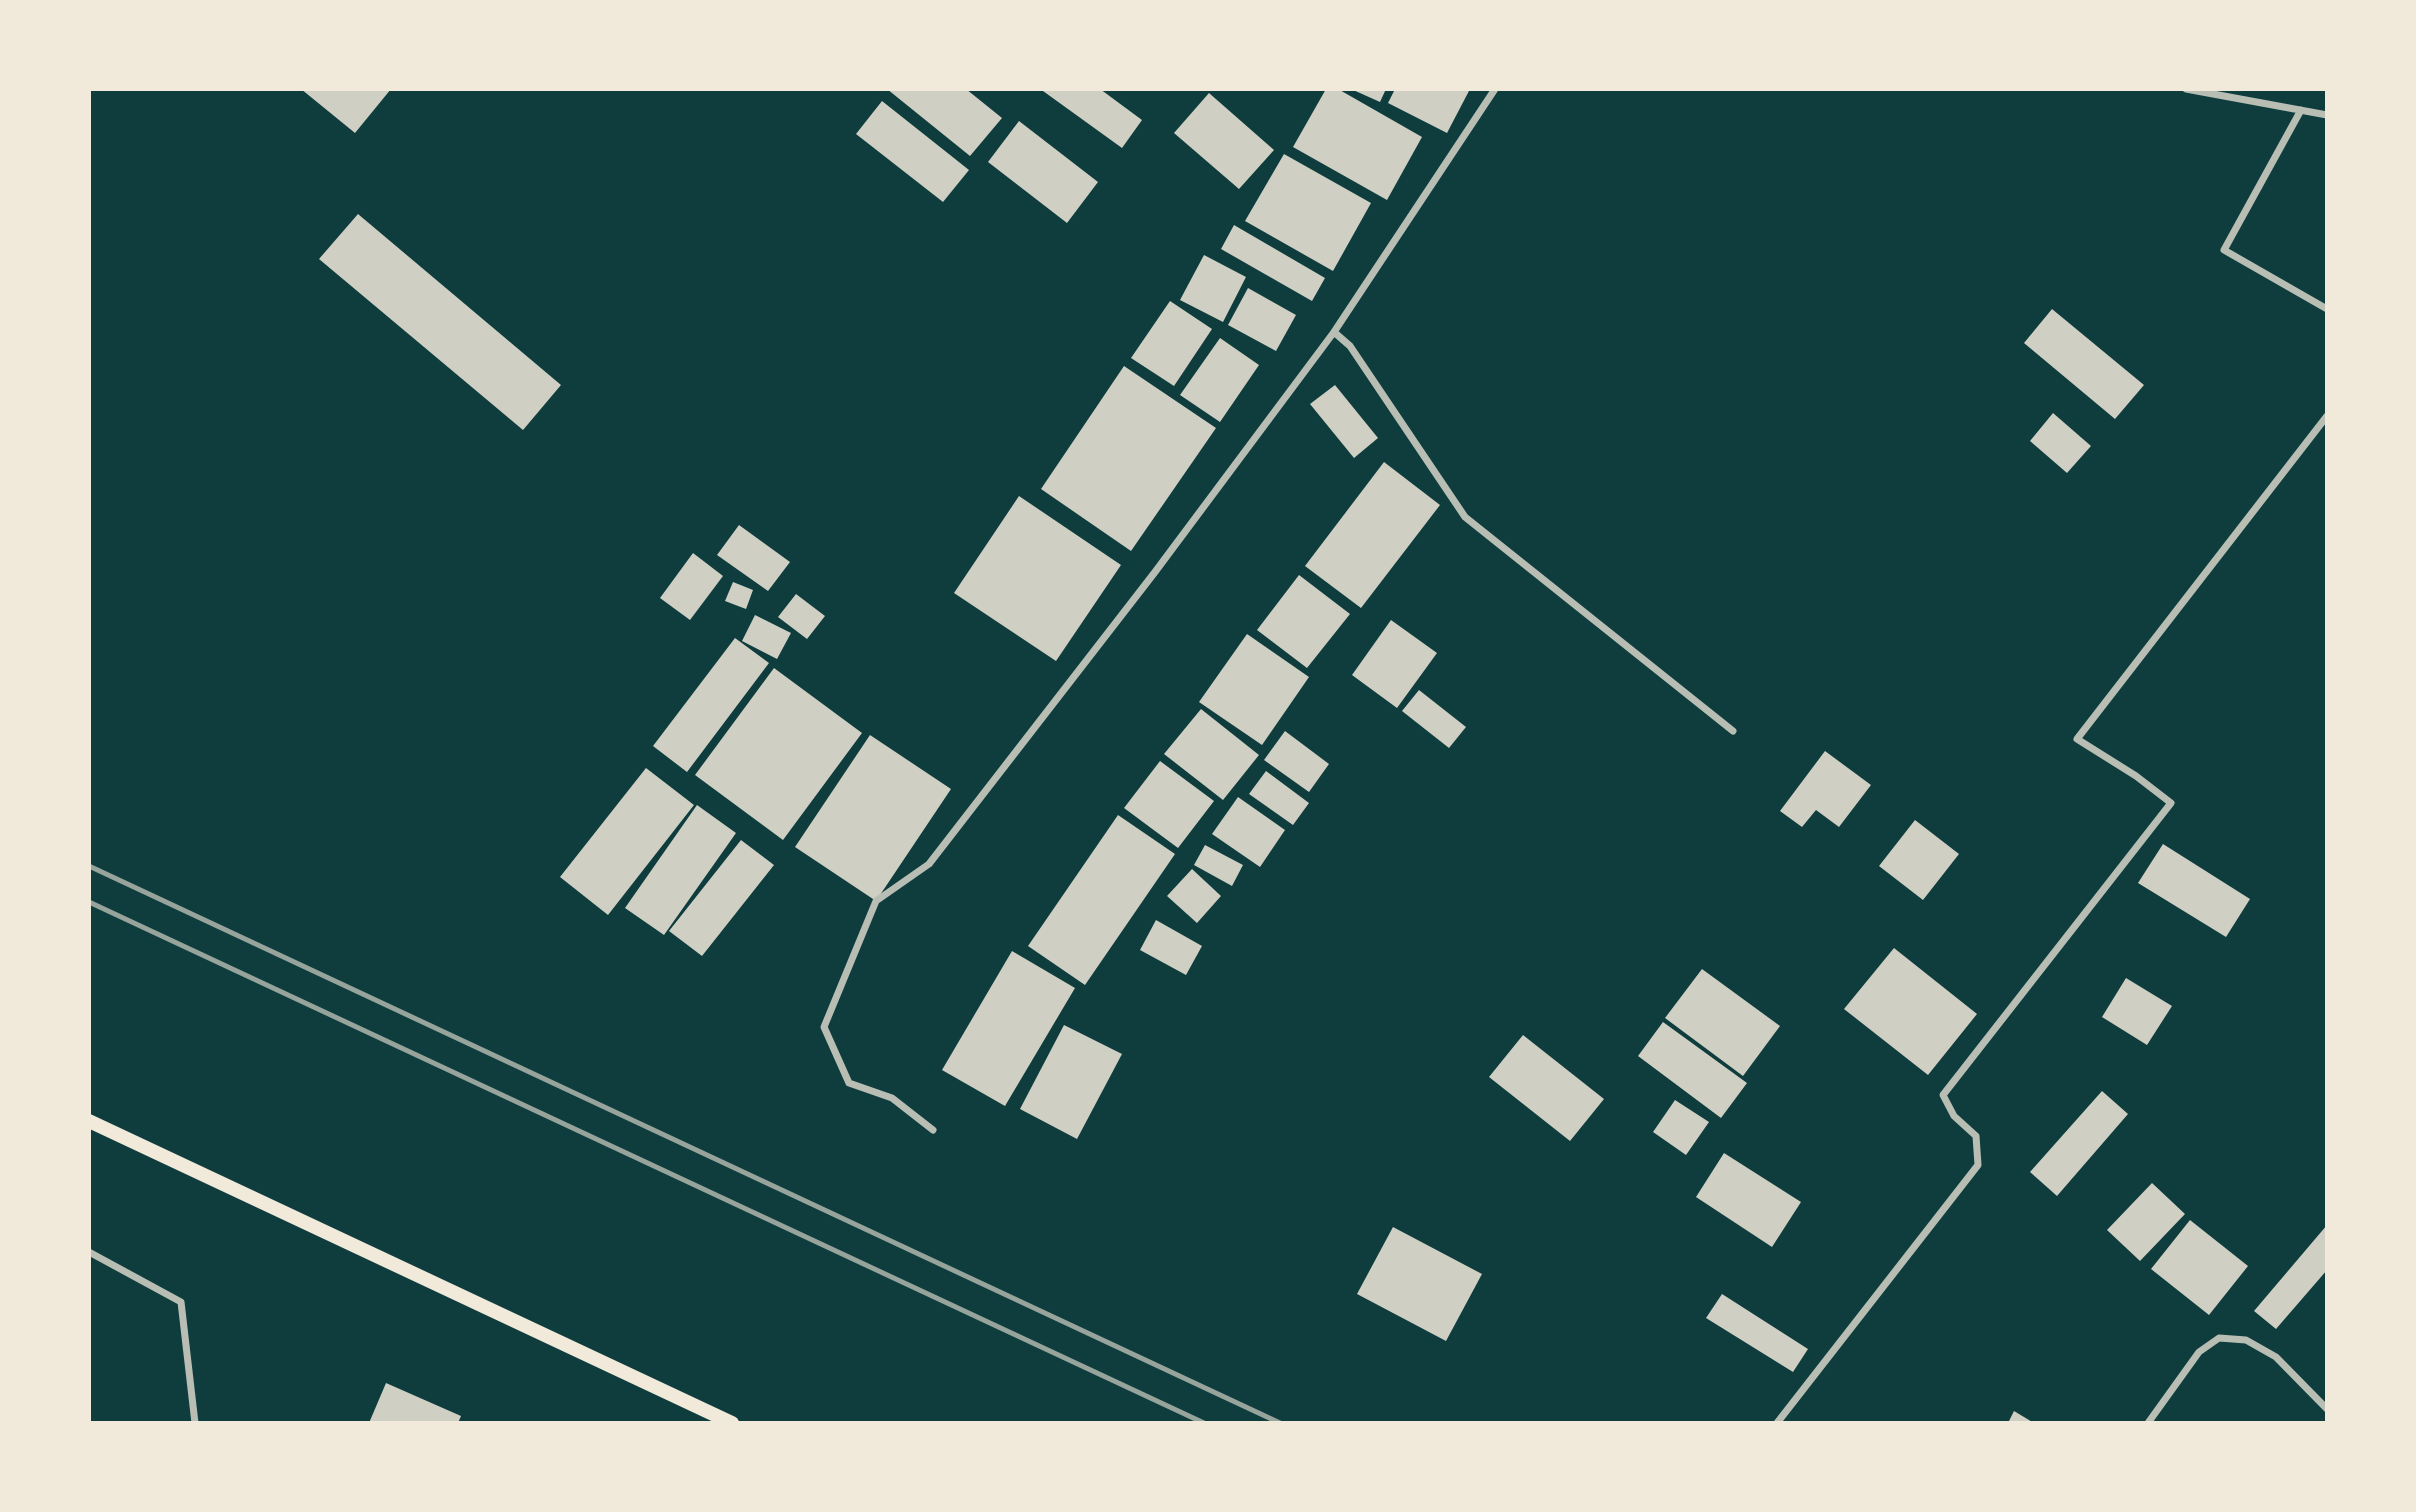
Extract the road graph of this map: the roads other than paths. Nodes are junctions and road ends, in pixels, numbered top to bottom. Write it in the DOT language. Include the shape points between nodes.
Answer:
graph roads {
  1 [pos="1495,89"];
  2 [pos="2186,89"];
  3 [pos="2301,110"];
  4 [pos="2327,114"];
  5 [pos="2327,309"];
  6 [pos="1334,332"];
  7 [pos="2327,416"];
  8 [pos="1734,731"];
  9 [pos="89,1121"];
  10 [pos="933,1130"];
  11 [pos="89,1252"];
  12 [pos="2327,1409"];
  13 [pos="195,1423"];
  14 [pos="732,1423"];
  15 [pos="1777,1423"];
  16 [pos="2148,1423"];
  1 -- 6 [label="street"];
  2 -- 3 [label="street"];
  3 -- 4 [label="street"];
  3 -- 5 [label="street" via="2224,250"];
  6 -- 8 [label="street" via="1350,346 1465,517"];
  6 -- 10 [label="street" via="929,864 876,901 824,1027 849,1083 892,1098"];
  7 -- 15 [label="street" via="2077,738 2171,803 1943,1095 1954,1116 1976,1136 1978,1165"];
  9 -- 14 [label="main road"];
  11 -- 13 [label="street" via="181,1301"];
  12 -- 16 [label="street" via="2276,1357 2246,1340 2219,1338 2199,1352"];
}
